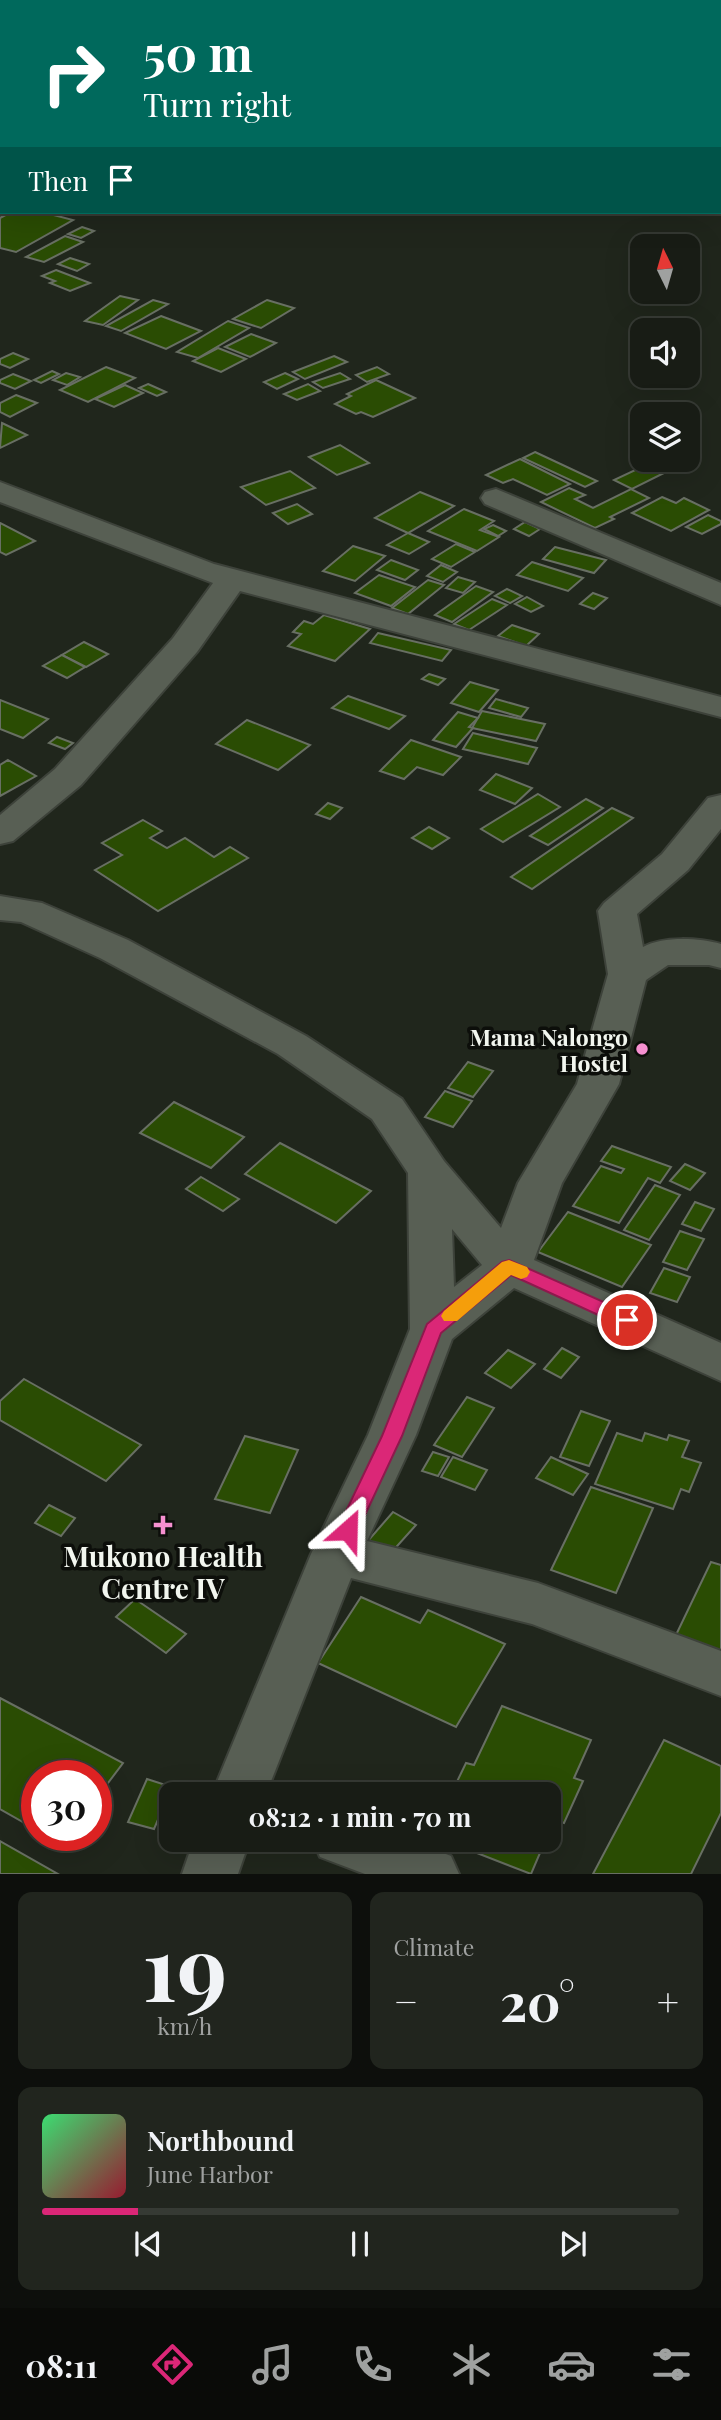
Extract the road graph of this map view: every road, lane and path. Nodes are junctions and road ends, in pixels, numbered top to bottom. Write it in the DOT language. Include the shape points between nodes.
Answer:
graph roads {
  1 [pos="0,491"];
  2 [pos="496,498"];
  3 [pos="232,579"];
  4 [pos="721,595"];
  5 [pos="721,707"];
  6 [pos="721,806"];
  7 [pos="0,833"];
  8 [pos="0,908"];
  9 [pos="721,956"];
  10 [pos="628,974"];
  11 [pos="429,1172"];
  12 [pos="509,1267"];
  13 [pos="433,1329"];
  14 [pos="721,1363"];
  15 [pos="337,1554"];
  16 [pos="721,1674"];
  17 [pos="244,1782"];
  18 [pos="218,1852"];
  19 [pos="374,1852"];
  20 [pos="210,1874"];
  21 [pos="431,1874"];
  1 -- 3 [label="street"];
  2 -- 4 [label="street"];
  3 -- 5 [label="street"];
  3 -- 7 [label="street" via="185,645 68,777"];
  6 -- 10 [label="street" via="674,862 617,911"];
  8 -- 11 [label="street" via="29,911 114,949 292,1045 387,1109"];
  9 -- 10 [label="street" via="660,953"];
  10 -- 12 [label="street" via="598,1083 540,1183"];
  11 -- 12 [label="street"];
  11 -- 13 [label="street"];
  12 -- 13 [label="street"];
  12 -- 14 [label="street"];
  13 -- 15 [label="street" via="392,1436"];
  15 -- 16 [label="street" via="538,1604"];
  15 -- 17 [label="street"];
  18 -- 20 [label="street"];
  19 -- 21 [label="street"];
}
